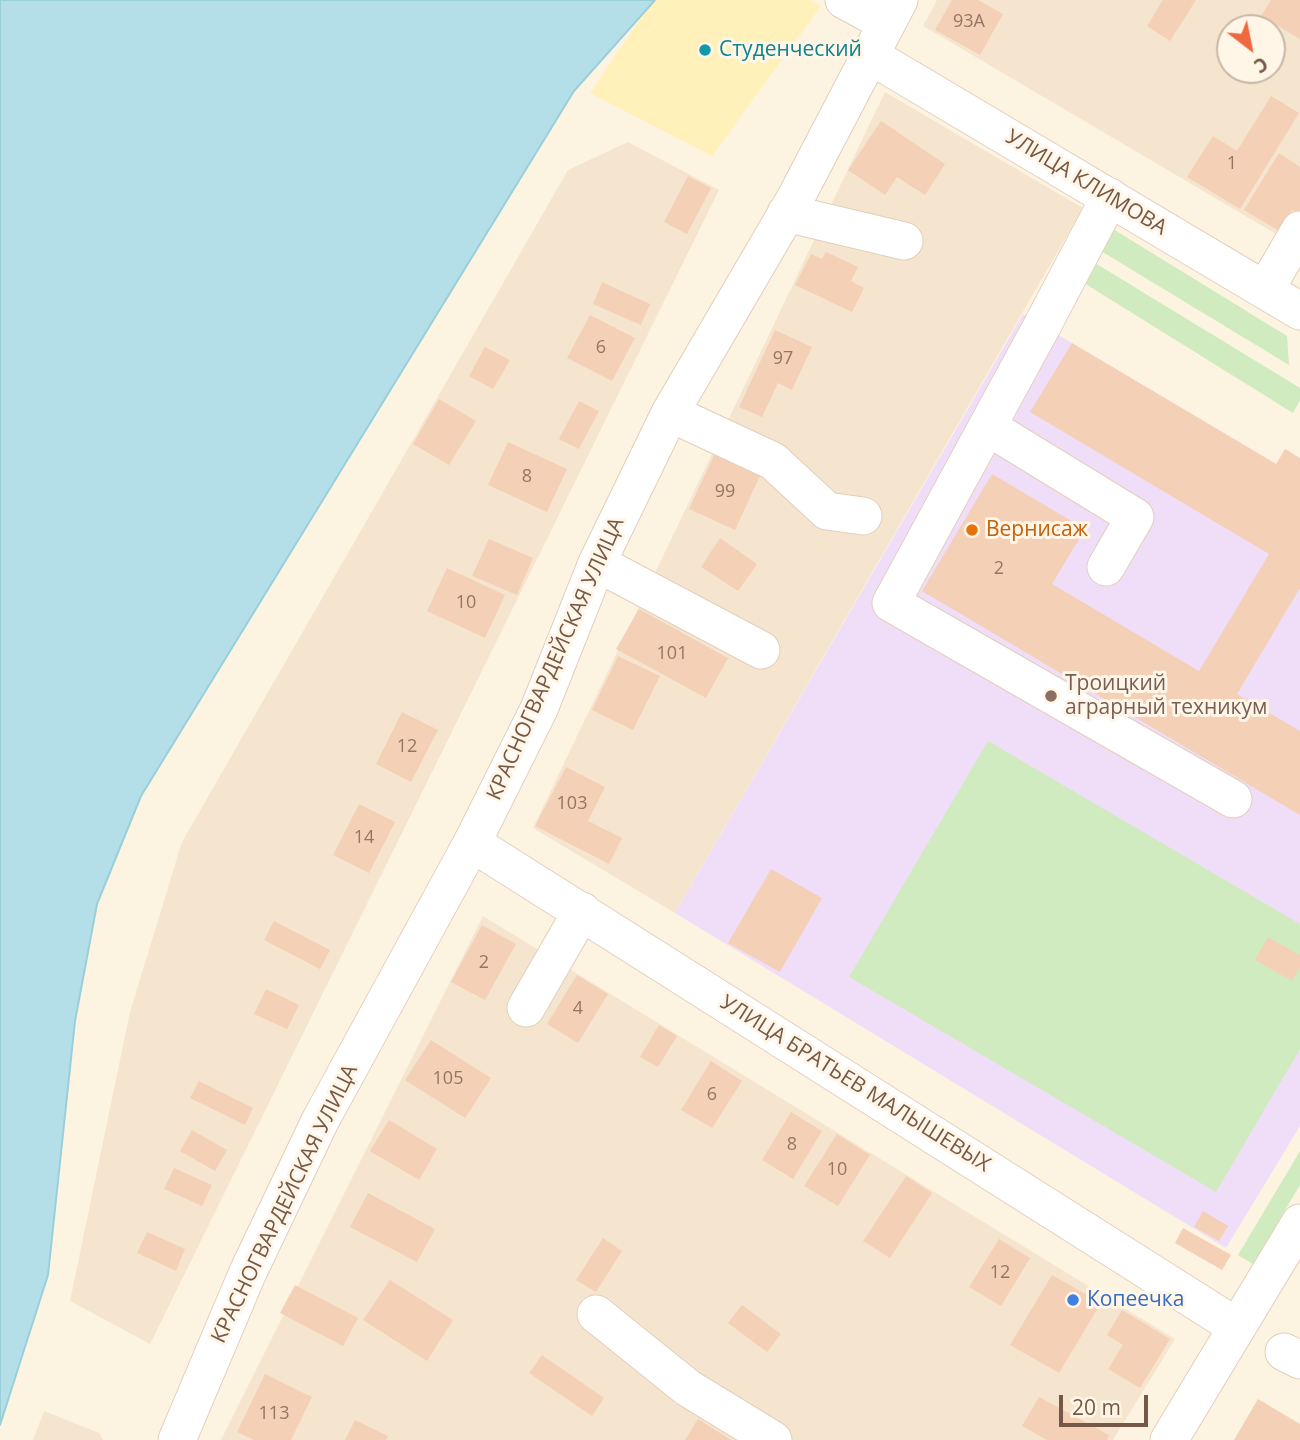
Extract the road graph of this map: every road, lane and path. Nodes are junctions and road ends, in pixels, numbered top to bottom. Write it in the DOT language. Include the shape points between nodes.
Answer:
graph roads {
  1 [pos="844,0"];
  2 [pos="893,12"];
  3 [pos="871,56"];
  4 [pos="1110,197"];
  5 [pos="786,212"];
  6 [pos="1300,230"];
  7 [pos="904,241"];
  8 [pos="1265,290"];
  9 [pos="1300,311"];
  10 [pos="670,413"];
  11 [pos="988,427"];
  12 [pos="863,516"];
  13 [pos="597,563"];
  14 [pos="1106,567"];
  15 [pos="761,650"];
  16 [pos="1233,799"];
  17 [pos="472,843"];
  18 [pos="582,911"];
  19 [pos="526,1008"];
  20 [pos="1300,1223"];
  21 [pos="596,1314"];
  22 [pos="1237,1327"];
  23 [pos="177,1440"];
  24 [pos="773,1440"];
  25 [pos="1169,1440"];
  1 -- 2 [label="street"];
  2 -- 3 [label="street, КРАСНОГВАРДЕЙСКАЯ УЛИЦА"];
  3 -- 4 [label="street, УЛИЦА КЛИМОВА"];
  3 -- 5 [label="street, КРАСНОГВАРДЕЙСКАЯ УЛИЦА"];
  4 -- 8 [label="street, УЛИЦА КЛИМОВА"];
  4 -- 11 [label="street"];
  5 -- 7 [label="street"];
  5 -- 10 [label="street, КРАСНОГВАРДЕЙСКАЯ УЛИЦА"];
  6 -- 8 [label="street"];
  8 -- 9 [label="street, УЛИЦА КЛИМОВА"];
  10 -- 12 [label="street" via="774,461 827,511"];
  10 -- 13 [label="street, КРАСНОГВАРДЕЙСКАЯ УЛИЦА"];
  11 -- 14 [label="street" via="1135,517"];
  11 -- 16 [label="street" via="891,603"];
  13 -- 15 [label="street"];
  13 -- 17 [label="street, КРАСНОГВАРДЕЙСКАЯ УЛИЦА" via="539,709"];
  17 -- 18 [label="street, УЛИЦА БРАТЬЕВ МАЛЫШЕВЫХ"];
  17 -- 23 [label="street, КРАСНОГВАРДЕЙСКАЯ УЛИЦА" via="320,1121 248,1272"];
  18 -- 19 [label="street"];
  18 -- 22 [label="street, УЛИЦА БРАТЬЕВ МАЛЫШЕВЫХ"];
  20 -- 22 [label="street"];
  21 -- 24 [label="street" via="688,1388"];
  22 -- 25 [label="street"];
}
